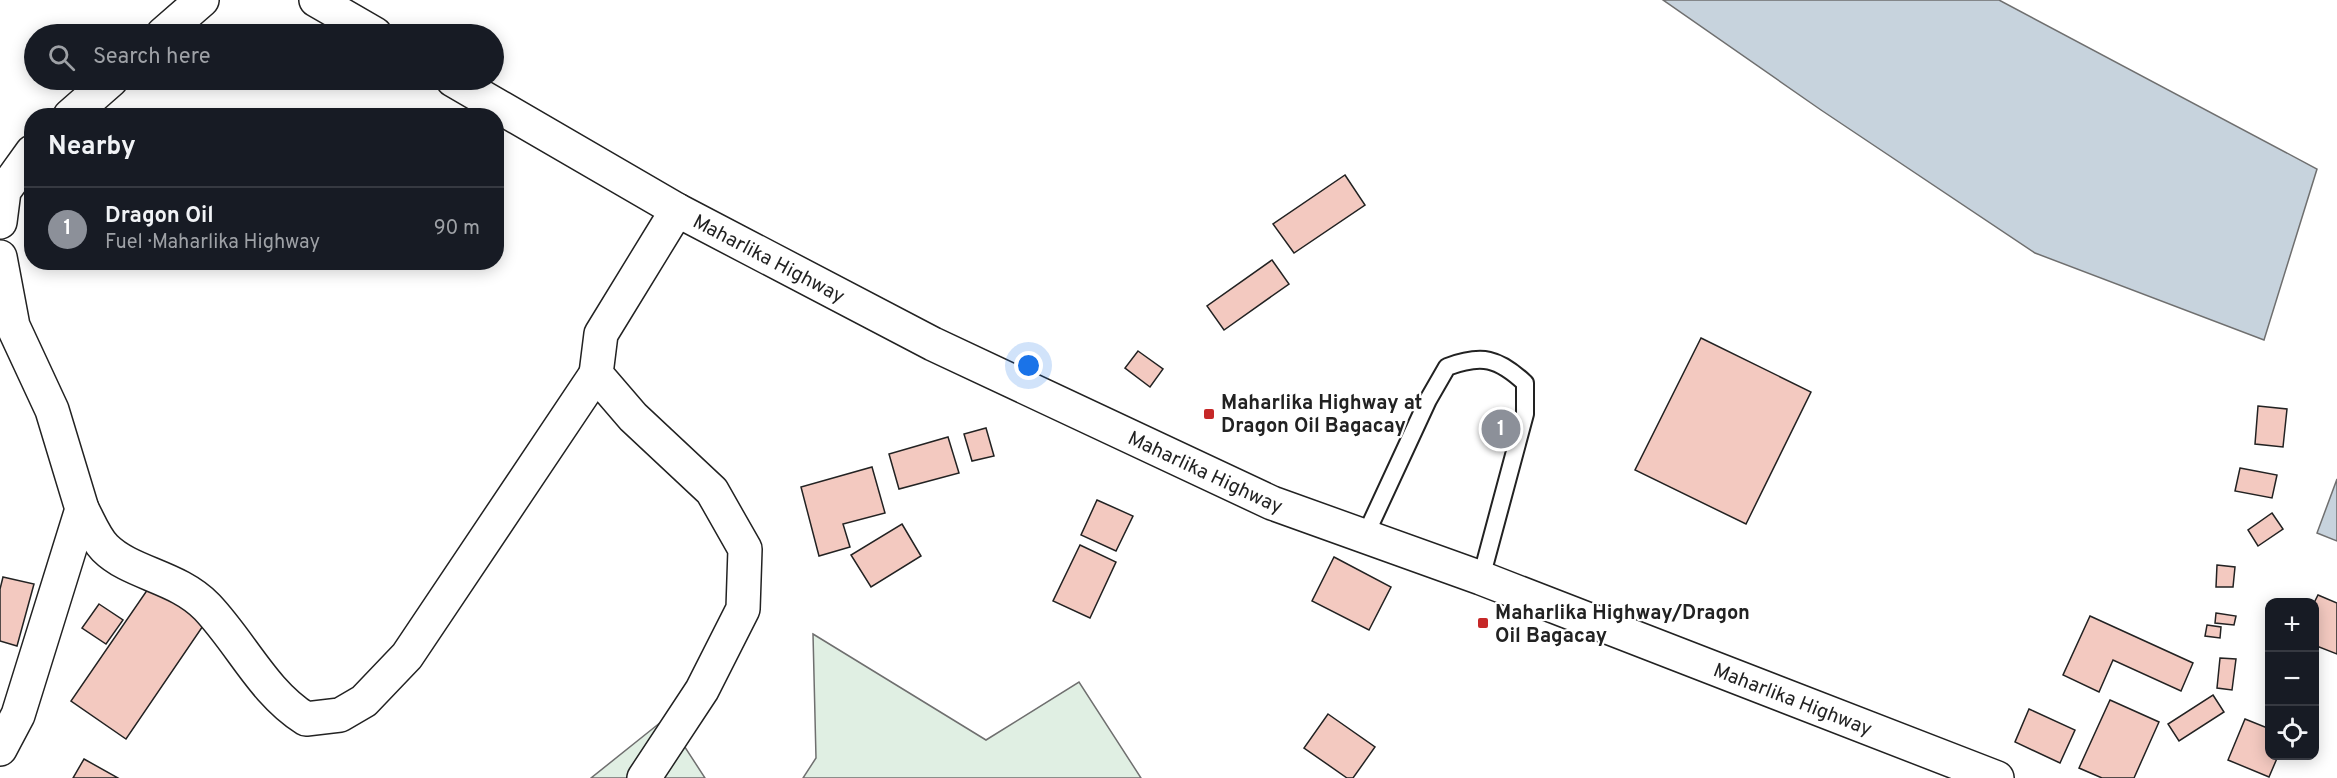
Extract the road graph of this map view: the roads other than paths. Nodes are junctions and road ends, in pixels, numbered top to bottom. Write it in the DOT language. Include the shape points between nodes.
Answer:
graph roads {
  1 [pos="202,0"];
  2 [pos="316,0"];
  3 [pos="174,24"];
  4 [pos="358,24"];
  5 [pos="100,90"];
  6 [pos="470,90"];
  7 [pos="79,108"];
  8 [pos="501,108"];
  9 [pos="504,110"];
  10 [pos="24,163"];
  11 [pos="676,210"];
  12 [pos="0,222"];
  13 [pos="0,257"];
  14 [pos="596,374"];
  15 [pos="82,509"];
  16 [pos="1365,536"];
  17 [pos="1481,578"];
  18 [pos="0,749"];
  19 [pos="644,778"];
  20 [pos="1997,778"];
  1 -- 3 [label="main road"];
  2 -- 4 [label="main road"];
  5 -- 7 [label="main road"];
  6 -- 8 [label="main road, Maharlika Highway"];
  9 -- 11 [label="main road, Maharlika Highway"];
  10 -- 12 [label="main road" via="4,191"];
  11 -- 14 [label="main road" via="601,334"];
  11 -- 16 [label="main road, Maharlika Highway" via="943,349 1272,503"];
  13 -- 15 [label="main road" via="13,326 52,410"];
  14 -- 15 [label="main road" via="407,656 364,701 340,715 306,719 284,705 207,606 186,590 104,548"];
  14 -- 19 [label="main road" via="633,417 712,491 744,549 743,609 702,690"];
  15 -- 18 [label="main road" via="18,715"];
  16 -- 17 [label="main road, Maharlika Highway"];
  16 -- 17 [label="lane" via="1447,367 1470,358 1505,365 1526,383 1525,414"];
  17 -- 20 [label="main road, Maharlika Highway"];
}
